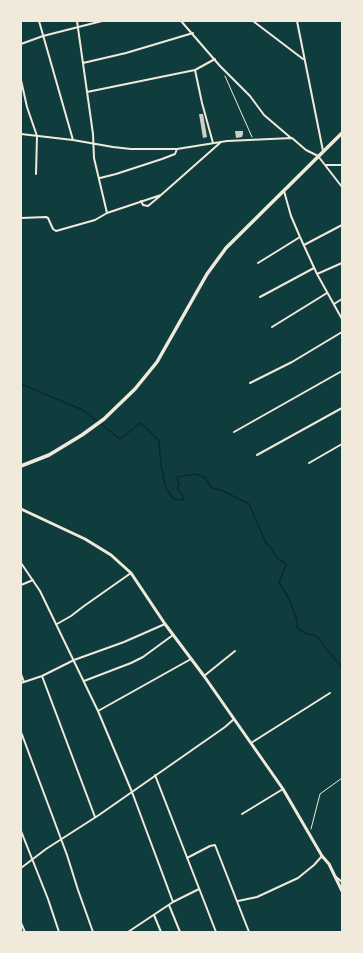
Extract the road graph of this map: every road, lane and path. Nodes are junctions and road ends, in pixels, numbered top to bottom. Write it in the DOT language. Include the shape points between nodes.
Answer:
graph roads {
  1 [pos="39,21"];
  2 [pos="78,21"];
  3 [pos="102,21"];
  4 [pos="181,21"];
  5 [pos="253,21"];
  6 [pos="296,21"];
  7 [pos="78,28"];
  8 [pos="193,33"];
  9 [pos="43,36"];
  10 [pos="21,44"];
  11 [pos="215,59"];
  12 [pos="304,60"];
  13 [pos="83,63"];
  14 [pos="220,66"];
  15 [pos="195,70"];
  16 [pos="21,80"];
  17 [pos="87,92"];
  18 [pos="342,133"];
  19 [pos="21,134"];
  20 [pos="37,136"];
  21 [pos="292,138"];
  22 [pos="73,140"];
  23 [pos="253,140"];
  24 [pos="221,142"];
  25 [pos="94,143"];
  26 [pos="213,143"];
  27 [pos="178,149"];
  28 [pos="323,151"];
  29 [pos="318,156"];
  30 [pos="326,165"];
  31 [pos="342,165"];
  32 [pos="36,174"];
  33 [pos="100,178"];
  34 [pos="342,187"];
  35 [pos="284,191"];
  36 [pos="161,195"];
  37 [pos="141,201"];
  38 [pos="106,213"];
  39 [pos="21,218"];
  40 [pos="342,225"];
  41 [pos="300,237"];
  42 [pos="304,245"];
  43 [pos="258,263"];
  44 [pos="342,263"];
  45 [pos="314,268"];
  46 [pos="318,274"];
  47 [pos="327,293"];
  48 [pos="260,297"];
  49 [pos="342,299"];
  50 [pos="334,304"];
  51 [pos="342,319"];
  52 [pos="272,327"];
  53 [pos="342,332"];
  54 [pos="342,371"];
  55 [pos="250,383"];
  56 [pos="342,408"];
  57 [pos="234,432"];
  58 [pos="342,444"];
  59 [pos="257,455"];
  60 [pos="310,463"];
  61 [pos="21,466"];
  62 [pos="21,509"];
  63 [pos="21,563"];
  64 [pos="131,574"];
  65 [pos="33,580"];
  66 [pos="21,585"];
  67 [pos="57,624"];
  68 [pos="165,624"];
  69 [pos="173,635"];
  70 [pos="235,651"];
  71 [pos="191,659"];
  72 [pos="74,660"];
  73 [pos="21,674"];
  74 [pos="42,676"];
  75 [pos="204,676"];
  76 [pos="84,681"];
  77 [pos="22,682"];
  78 [pos="330,693"];
  79 [pos="98,711"];
  80 [pos="234,719"];
  81 [pos="21,732"];
  82 [pos="250,743"];
  83 [pos="155,775"];
  84 [pos="342,778"];
  85 [pos="283,789"];
  86 [pos="132,792"];
  87 [pos="242,814"];
  88 [pos="95,817"];
  89 [pos="21,831"];
  90 [pos="310,834"];
  91 [pos="61,839"];
  92 [pos="322,856"];
  93 [pos="187,858"];
  94 [pos="32,860"];
  95 [pos="21,868"];
  96 [pos="334,875"];
  97 [pos="342,882"];
  98 [pos="199,889"];
  99 [pos="342,891"];
  100 [pos="238,901"];
  101 [pos="173,902"];
  102 [pos="169,905"];
  103 [pos="154,914"];
  104 [pos="21,923"];
  105 [pos="25,932"];
  106 [pos="59,932"];
  107 [pos="93,932"];
  108 [pos="128,932"];
  109 [pos="161,932"];
  110 [pos="180,932"];
  111 [pos="216,932"];
  112 [pos="249,932"];
  1 -- 9 [label="street"];
  2 -- 7 [label="street"];
  3 -- 7 [label="street"];
  4 -- 8 [label="street"];
  5 -- 12 [label="street"];
  6 -- 12 [label="street"];
  7 -- 9 [label="street"];
  7 -- 13 [label="street"];
  8 -- 11 [label="street"];
  8 -- 13 [label="street"];
  9 -- 10 [label="street"];
  9 -- 22 [label="street"];
  11 -- 14 [label="street"];
  11 -- 15 [label="street"];
  12 -- 28 [label="street"];
  13 -- 17 [label="street"];
  14 -- 21 [label="street" via="250,96 264,115"];
  14 -- 23 [label="path"];
  15 -- 17 [label="street"];
  15 -- 26 [label="street"];
  16 -- 20 [label="street"];
  17 -- 25 [label="street"];
  18 -- 28 [label="highway"];
  19 -- 20 [label="street"];
  20 -- 22 [label="street"];
  20 -- 32 [label="street"];
  21 -- 23 [label="street"];
  21 -- 29 [label="street"];
  22 -- 25 [label="street"];
  23 -- 24 [label="street"];
  24 -- 26 [label="street"];
  24 -- 36 [label="street"];
  25 -- 27 [label="street" via="124,148"];
  25 -- 33 [label="street" via="94,158"];
  26 -- 27 [label="street"];
  27 -- 33 [label="street" via="175,154 162,159"];
  28 -- 29 [label="highway"];
  29 -- 30 [label="street"];
  29 -- 35 [label="highway"];
  30 -- 31 [label="street"];
  30 -- 34 [label="street"];
  33 -- 38 [label="street"];
  35 -- 41 [label="street"];
  35 -- 61 [label="highway" via="226,248 157,362 135,389 96,425 58,450"];
  36 -- 37 [label="street"];
  36 -- 37 [label="street" via="148,206 143,205"];
  37 -- 38 [label="street"];
  38 -- 39 [label="street" via="95,220 56,231 46,217"];
  40 -- 42 [label="street"];
  41 -- 42 [label="street"];
  41 -- 43 [label="street"];
  42 -- 45 [label="street"];
  44 -- 46 [label="street"];
  45 -- 46 [label="street"];
  45 -- 48 [label="street"];
  46 -- 47 [label="street"];
  47 -- 50 [label="street"];
  47 -- 52 [label="street"];
  49 -- 50 [label="street"];
  50 -- 51 [label="street"];
  53 -- 55 [label="street"];
  54 -- 57 [label="street"];
  56 -- 59 [label="street"];
  58 -- 60 [label="street"];
  62 -- 64 [label="street" via="86,539 111,555"];
  63 -- 65 [label="street"];
  64 -- 67 [label="street"];
  64 -- 68 [label="street"];
  65 -- 66 [label="street"];
  65 -- 67 [label="street"];
  67 -- 72 [label="street"];
  68 -- 69 [label="street"];
  68 -- 72 [label="street"];
  69 -- 71 [label="street"];
  69 -- 76 [label="street" via="137,660"];
  70 -- 75 [label="street"];
  71 -- 75 [label="street"];
  71 -- 79 [label="street"];
  72 -- 74 [label="street"];
  72 -- 76 [label="street"];
  73 -- 77 [label="street"];
  74 -- 77 [label="street"];
  74 -- 88 [label="street"];
  75 -- 80 [label="street"];
  76 -- 79 [label="street"];
  78 -- 82 [label="street"];
  79 -- 86 [label="street"];
  80 -- 82 [label="street"];
  80 -- 83 [label="street"];
  81 -- 91 [label="street"];
  82 -- 85 [label="street"];
  83 -- 86 [label="street"];
  83 -- 93 [label="street"];
  84 -- 90 [label="path" via="320,794"];
  85 -- 87 [label="street"];
  85 -- 90 [label="street"];
  86 -- 88 [label="street"];
  86 -- 101 [label="street"];
  88 -- 91 [label="street"];
  89 -- 94 [label="street"];
  90 -- 92 [label="street"];
  91 -- 94 [label="street"];
  91 -- 107 [label="street"];
  92 -- 96 [label="street"];
  92 -- 100 [label="street" via="298,878 257,897"];
  93 -- 98 [label="street"];
  93 -- 100 [label="street" via="215,845"];
  94 -- 95 [label="street"];
  94 -- 106 [label="street"];
  96 -- 97 [label="street"];
  96 -- 99 [label="street"];
  98 -- 101 [label="street"];
  98 -- 111 [label="street"];
  100 -- 112 [label="street"];
  101 -- 102 [label="street"];
  102 -- 103 [label="street"];
  102 -- 110 [label="street"];
  103 -- 108 [label="street"];
  103 -- 109 [label="street"];
  104 -- 105 [label="street"];
}
